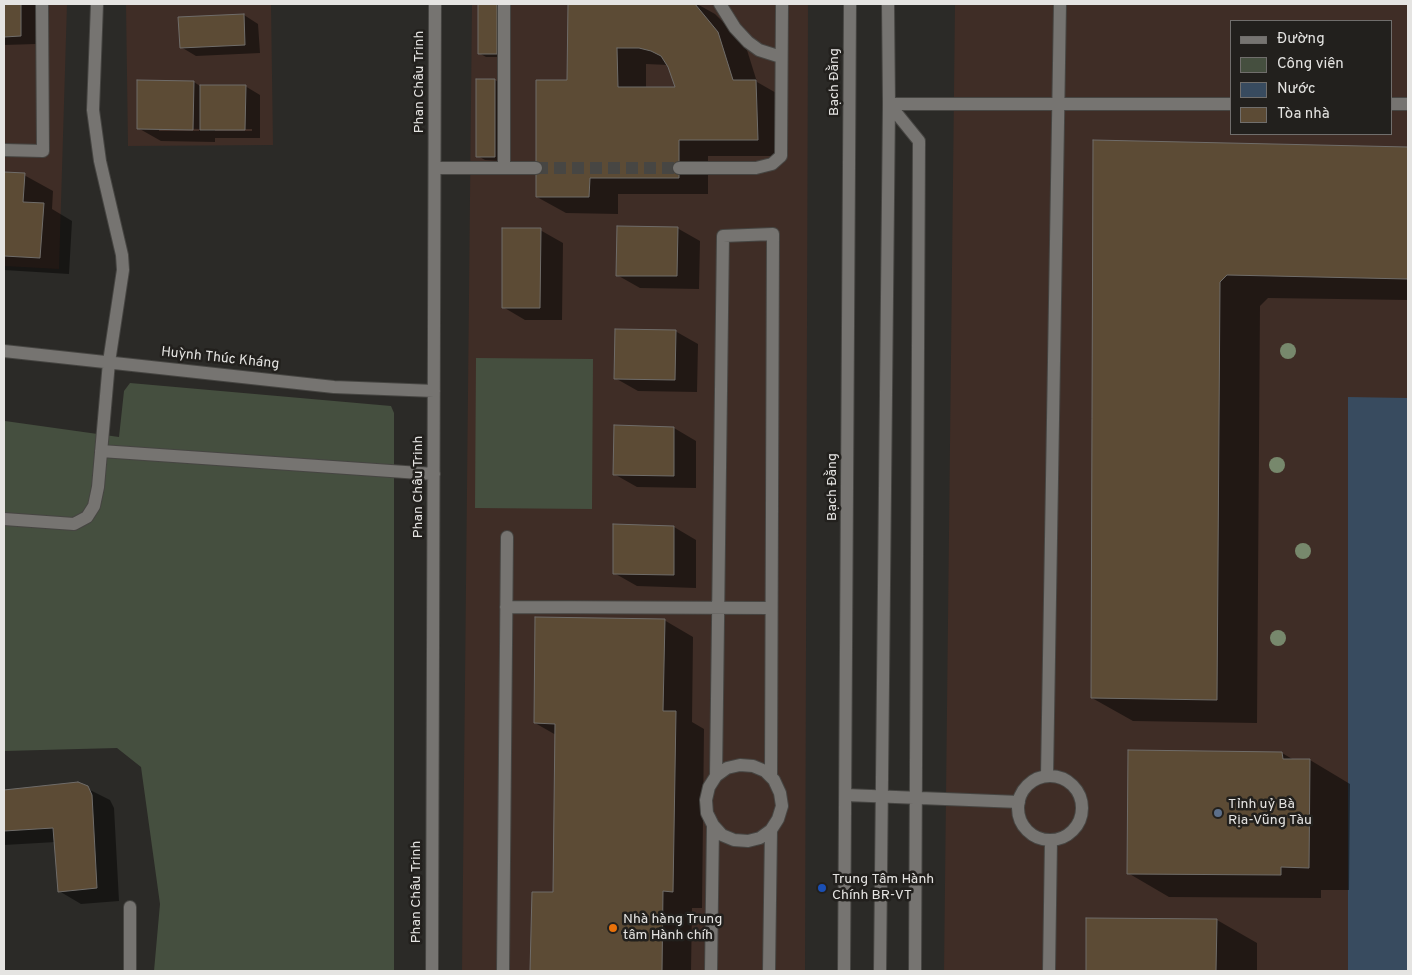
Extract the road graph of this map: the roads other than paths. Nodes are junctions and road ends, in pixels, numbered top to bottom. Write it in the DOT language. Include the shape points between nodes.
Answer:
graph roads {
  1 [pos="42,4"];
  2 [pos="97,4"];
  3 [pos="435,4"];
  4 [pos="504,4"];
  5 [pos="720,4"];
  6 [pos="782,4"];
  7 [pos="850,4"];
  8 [pos="888,4"];
  9 [pos="1060,4"];
  10 [pos="781,57"];
  11 [pos="889,104"];
  12 [pos="1058,104"];
  13 [pos="1230,104"];
  14 [pos="1392,104"];
  15 [pos="1408,104"];
  16 [pos="4,150"];
  17 [pos="435,168"];
  18 [pos="504,168"];
  19 [pos="536,168"];
  20 [pos="679,168"];
  21 [pos="4,351"];
  22 [pos="109,362"];
  23 [pos="434,391"];
  24 [pos="101,451"];
  25 [pos="434,474"];
  26 [pos="4,519"];
  27 [pos="507,537"];
  28 [pos="506,607"];
  29 [pos="718,608"];
  30 [pos="771,608"];
  31 [pos="716,776"];
  32 [pos="1047,776"];
  33 [pos="771,777"];
  34 [pos="846,795"];
  35 [pos="882,797"];
  36 [pos="917,798"];
  37 [pos="1019,802"];
  38 [pos="713,825"];
  39 [pos="771,830"];
  40 [pos="1051,840"];
  41 [pos="130,907"];
  42 [pos="130,971"];
  43 [pos="432,971"];
  44 [pos="504,971"];
  45 [pos="711,971"];
  46 [pos="769,971"];
  47 [pos="844,971"];
  48 [pos="880,971"];
  49 [pos="915,971"];
  50 [pos="1049,971"];
  1 -- 16 [label="street" via="43,151"];
  2 -- 22 [label="street" via="93,110 100,161 123,270"];
  3 -- 17 [label="street, Phan Châu Trinh"];
  4 -- 18 [label="street"];
  5 -- 10 [label="street" via="748,42 759,50"];
  6 -- 10 [label="street"];
  7 -- 34 [label="street, Bạch Đằng"];
  8 -- 11 [label="street"];
  9 -- 12 [label="street"];
  10 -- 20 [label="street" via="781,156 772,164 756,168"];
  11 -- 12 [label="street"];
  11 -- 35 [label="street"];
  11 -- 36 [label="street" via="919,141"];
  12 -- 13 [label="street"];
  12 -- 32 [label="street"];
  14 -- 15 [label="street"];
  17 -- 18 [label="street"];
  17 -- 23 [label="street, Phan Châu Trinh"];
  18 -- 19 [label="street"];
  21 -- 22 [label="street, Huỳnh Thúc Kháng"];
  22 -- 23 [label="street, Huỳnh Thúc Kháng" via="334,387"];
  22 -- 24 [label="street"];
  23 -- 25 [label="street, Phan Châu Trinh"];
  24 -- 25 [label="street"];
  24 -- 26 [label="street" via="94,506 87,517 74,524"];
  25 -- 43 [label="street, Phan Châu Trinh"];
  27 -- 28 [label="street"];
  28 -- 29 [label="street"];
  28 -- 44 [label="street"];
  29 -- 30 [label="street"];
  29 -- 30 [label="street" via="723,236 773,234"];
  29 -- 31 [label="street"];
  30 -- 33 [label="street"];
  31 -- 33 [label="street" via="727,768 740,765 753,766"];
  31 -- 38 [label="street" via="706,800 707,813"];
  32 -- 37 [label="street" via="1024,789"];
  32 -- 40 [label="street" via="1063,778 1074,787 1081,800 1082,814 1066,837"];
  33 -- 39 [label="street" via="780,792 782,806"];
  34 -- 35 [label="street"];
  34 -- 47 [label="street, Bạch Đằng"];
  35 -- 36 [label="street"];
  35 -- 48 [label="street"];
  36 -- 37 [label="street"];
  36 -- 49 [label="street"];
  37 -- 40 [label="street" via="1019,817 1026,829 1037,838"];
  38 -- 39 [label="street" via="722,835 734,840 760,838"];
  38 -- 45 [label="street"];
  39 -- 46 [label="street"];
  40 -- 50 [label="street"];
  41 -- 42 [label="street"];
}
